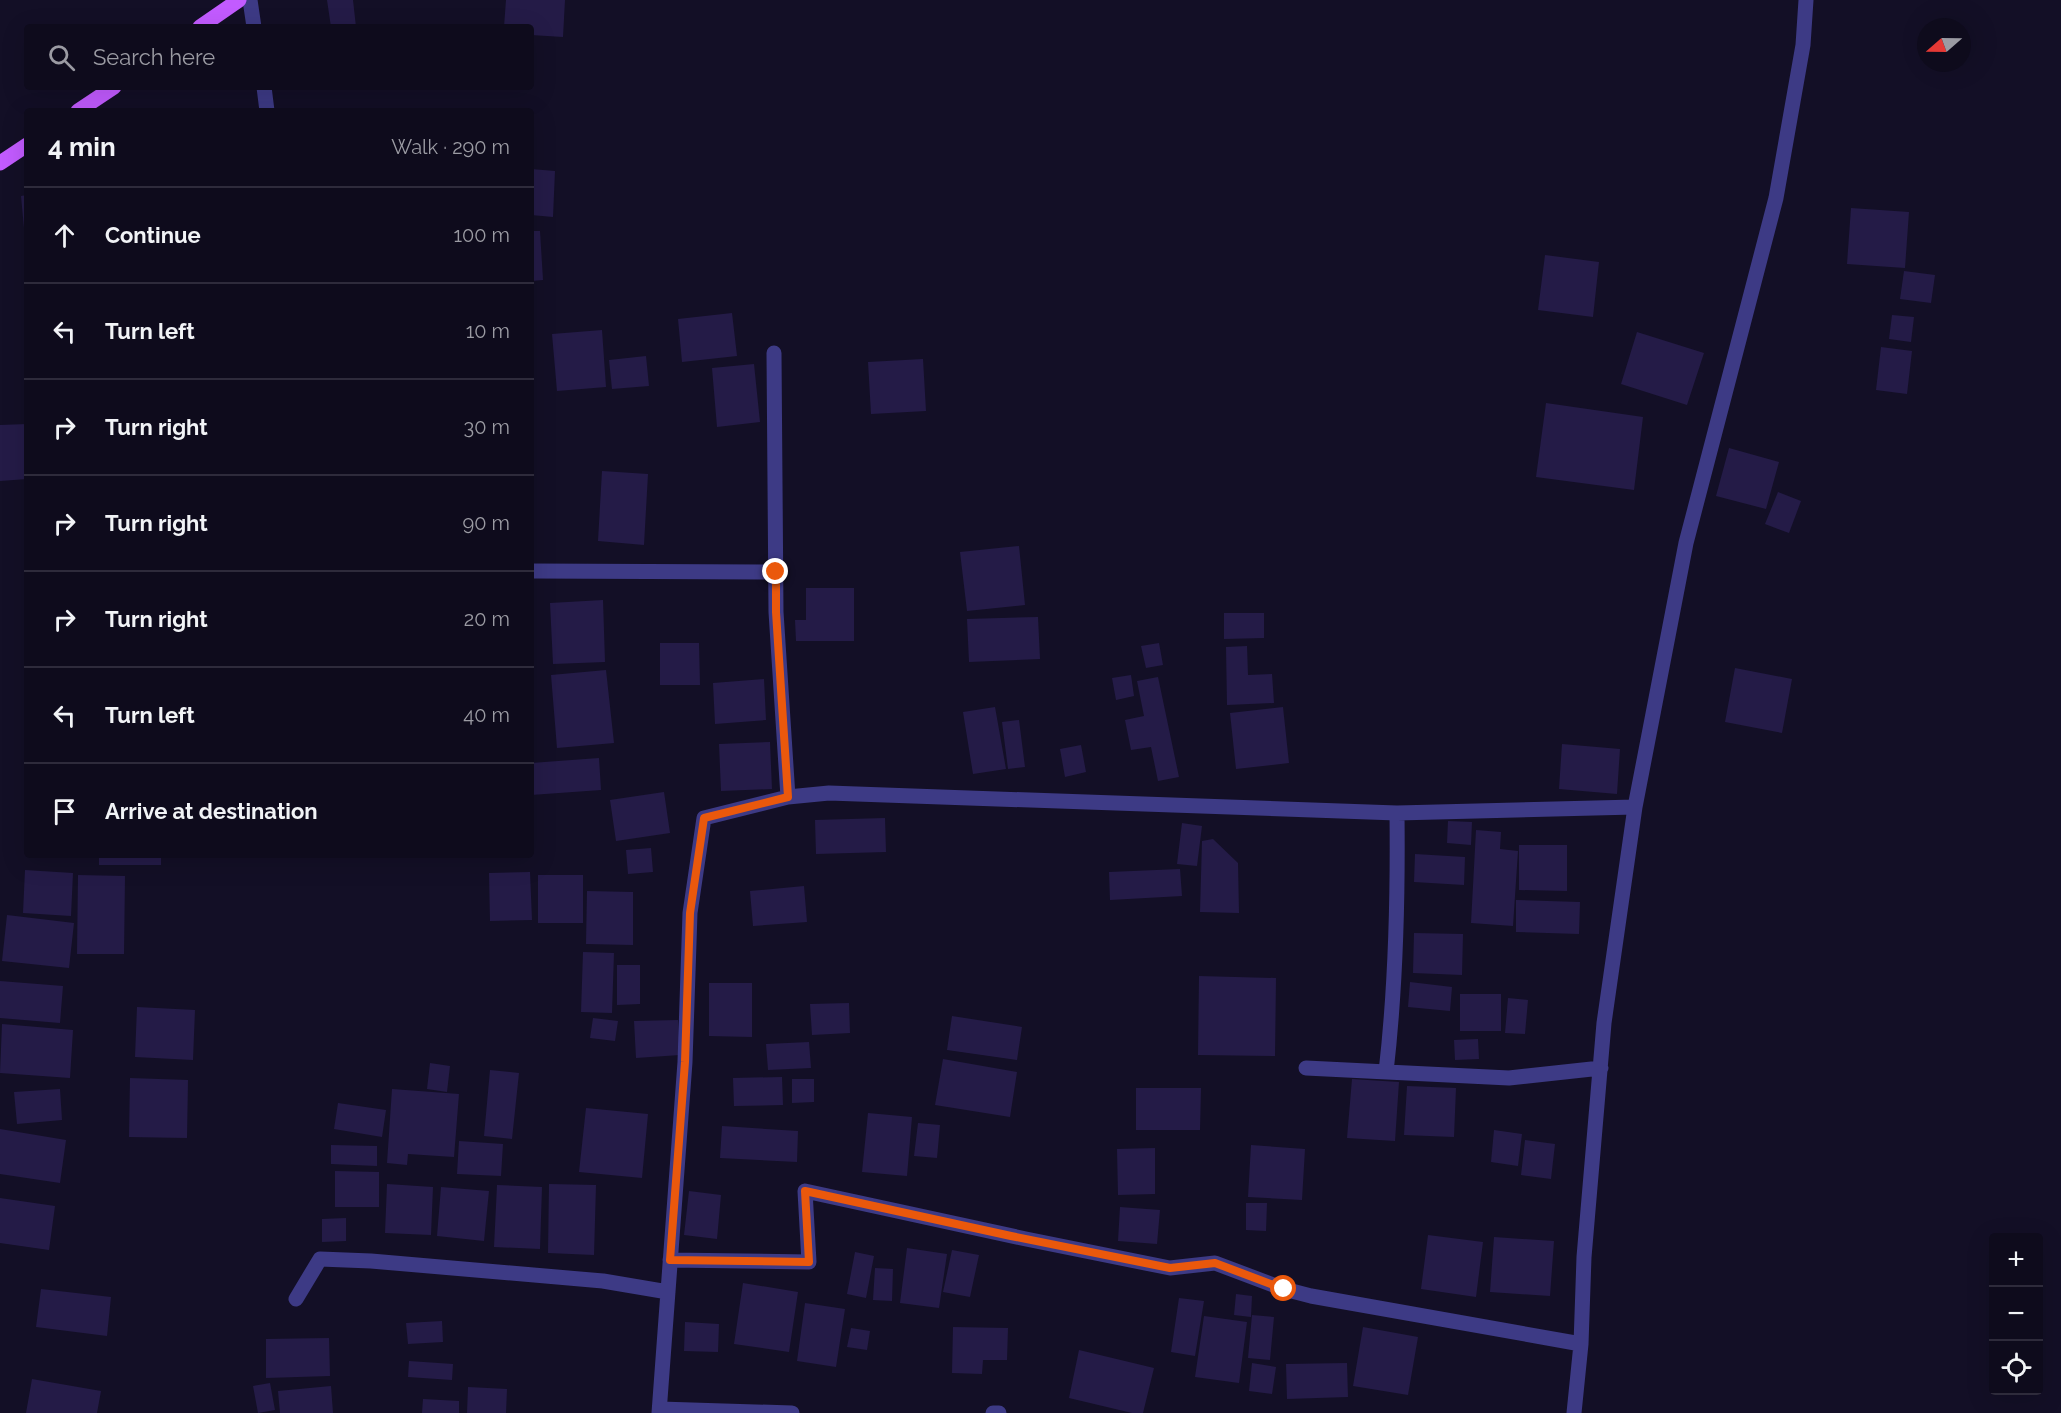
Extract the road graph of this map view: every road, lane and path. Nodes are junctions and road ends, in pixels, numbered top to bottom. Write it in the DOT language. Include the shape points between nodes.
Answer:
graph roads {
  1 [pos="239,0"];
  2 [pos="250,0"];
  3 [pos="1806,0"];
  4 [pos="204,24"];
  5 [pos="254,24"];
  6 [pos="110,90"];
  7 [pos="264,90"];
  8 [pos="82,108"];
  9 [pos="267,108"];
  10 [pos="24,147"];
  11 [pos="0,163"];
  12 [pos="774,353"];
  13 [pos="534,571"];
  14 [pos="776,572"];
  15 [pos="788,797"];
  16 [pos="1635,807"];
  17 [pos="1397,813"];
  18 [pos="1306,1068"];
  19 [pos="1601,1068"];
  20 [pos="1386,1072"];
  21 [pos="670,1260"];
  22 [pos="668,1292"];
  23 [pos="296,1299"];
  24 [pos="1581,1344"];
  25 [pos="659,1411"];
  26 [pos="792,1413"];
  27 [pos="993,1413"];
  28 [pos="999,1413"];
  29 [pos="1574,1413"];
  1 -- 4 [label="main road"];
  2 -- 5 [label="street"];
  3 -- 16 [label="street" via="1803,45 1776,198 1686,543"];
  6 -- 8 [label="main road"];
  7 -- 9 [label="street"];
  10 -- 11 [label="main road"];
  12 -- 14 [label="street"];
  13 -- 14 [label="street"];
  14 -- 15 [label="street"];
  15 -- 17 [label="street" via="829,793"];
  15 -- 21 [label="street" via="704,818 690,913 685,1062"];
  16 -- 17 [label="street"];
  16 -- 19 [label="street"];
  17 -- 20 [label="street" via="1394,1004"];
  18 -- 20 [label="street"];
  19 -- 20 [label="street" via="1509,1078"];
  19 -- 24 [label="street" via="1584,1257"];
  21 -- 22 [label="street"];
  21 -- 24 [label="street" via="809,1262 805,1191 1170,1268 1215,1263 1311,1296"];
  22 -- 23 [label="street" via="603,1281 320,1259"];
  22 -- 25 [label="street"];
  24 -- 29 [label="street"];
  25 -- 26 [label="street"];
  27 -- 28 [label="street"];
}
